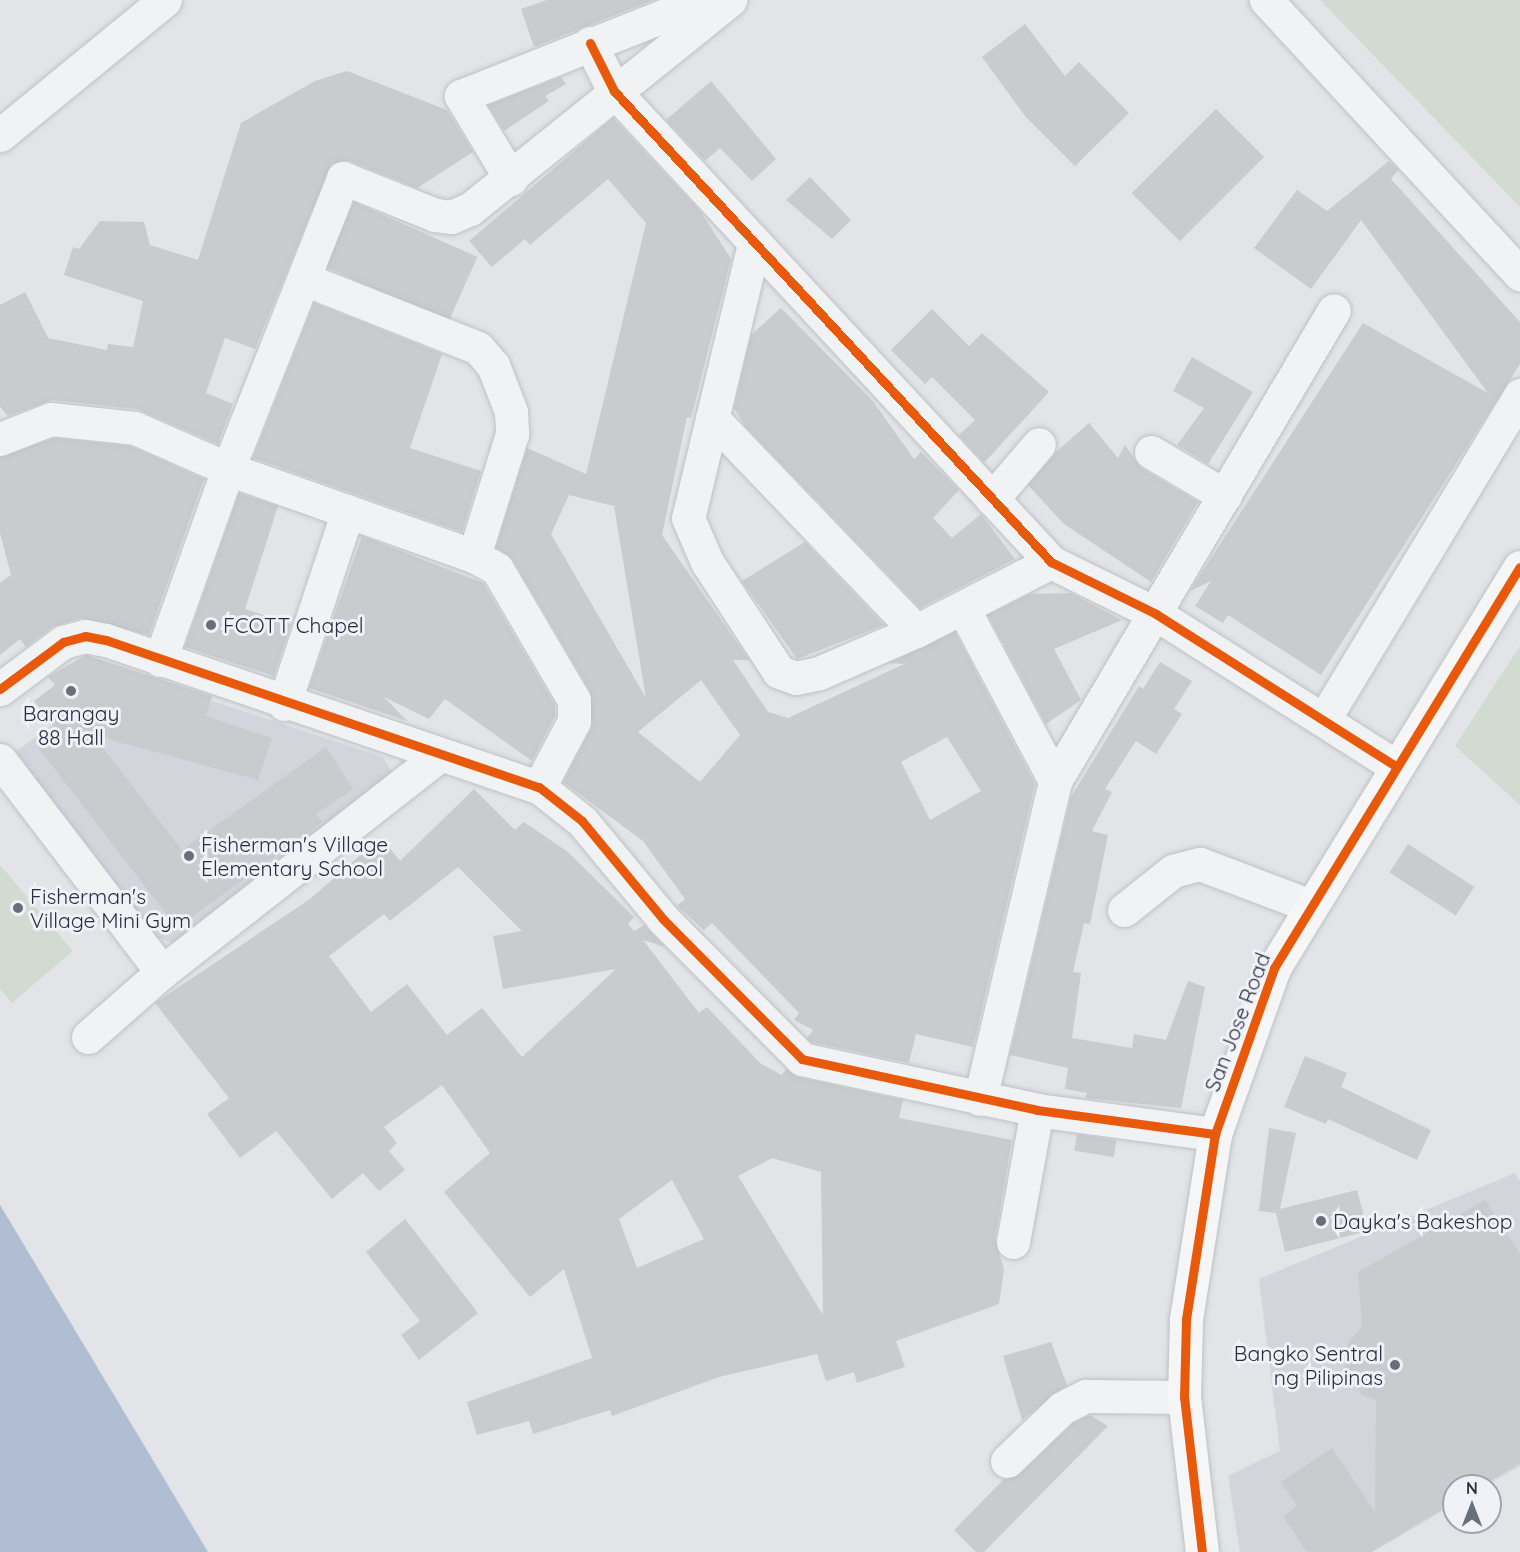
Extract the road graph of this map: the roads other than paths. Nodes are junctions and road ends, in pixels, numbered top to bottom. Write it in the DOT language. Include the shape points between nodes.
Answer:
graph roads {
  1 [pos="165,0"];
  2 [pos="704,0"];
  3 [pos="730,0"];
  4 [pos="1266,0"];
  5 [pos="590,43"];
  6 [pos="614,91"];
  7 [pos="0,135"];
  8 [pos="510,179"];
  9 [pos="754,244"];
  10 [pos="1520,274"];
  11 [pos="304,279"];
  12 [pos="1334,310"];
  13 [pos="1516,409"];
  14 [pos="712,418"];
  15 [pos="0,439"];
  16 [pos="1039,444"];
  17 [pos="1151,452"];
  18 [pos="228,469"];
  19 [pos="1225,496"];
  20 [pos="992,499"];
  21 [pos="348,512"];
  22 [pos="474,556"];
  23 [pos="1051,562"];
  24 [pos="1520,567"];
  25 [pos="963,608"];
  26 [pos="1156,614"];
  27 [pos="916,631"];
  28 [pos="160,660"];
  29 [pos="0,689"];
  30 [pos="284,704"];
  31 [pos="1324,719"];
  32 [pos="440,755"];
  33 [pos="0,760"];
  34 [pos="1394,765"];
  35 [pos="1055,781"];
  36 [pos="539,787"];
  37 [pos="1308,905"];
  38 [pos="1124,910"];
  39 [pos="162,972"];
  40 [pos="88,1037"];
  41 [pos="980,1099"];
  42 [pos="1037,1110"];
  43 [pos="1215,1134"];
  44 [pos="1013,1242"];
  45 [pos="1184,1397"];
  46 [pos="1007,1461"];
  47 [pos="1202,1552"];
  1 -- 7 [label="street"];
  2 -- 5 [label="street"];
  3 -- 6 [label="street"];
  4 -- 10 [label="street"];
  5 -- 6 [label="street"];
  5 -- 8 [label="street" via="461,96"];
  6 -- 8 [label="street"];
  6 -- 9 [label="street"];
  8 -- 11 [label="street" via="451,217 343,178"];
  9 -- 14 [label="street"];
  9 -- 20 [label="street"];
  11 -- 18 [label="street"];
  11 -- 22 [label="street" via="478,348 493,365 510,412 512,434"];
  12 -- 19 [label="street"];
  13 -- 31 [label="street"];
  14 -- 27 [label="street"];
  14 -- 27 [label="street" via="688,518 707,562 779,672 796,678 819,673"];
  15 -- 18 [label="street" via="51,419 89,419 135,428"];
  16 -- 20 [label="street"];
  17 -- 19 [label="street"];
  18 -- 21 [label="street"];
  18 -- 28 [label="street"];
  19 -- 26 [label="street"];
  20 -- 23 [label="street"];
  21 -- 22 [label="street"];
  21 -- 30 [label="street"];
  22 -- 36 [label="street" via="497,569 574,700 574,721"];
  23 -- 25 [label="street"];
  23 -- 26 [label="street"];
  24 -- 34 [label="main road, San Jose Road"];
  25 -- 27 [label="street"];
  25 -- 35 [label="street"];
  26 -- 31 [label="street"];
  26 -- 35 [label="street"];
  28 -- 29 [label="street" via="85,636 63,642"];
  28 -- 30 [label="street"];
  30 -- 32 [label="street"];
  31 -- 34 [label="street"];
  32 -- 36 [label="street"];
  32 -- 39 [label="street"];
  33 -- 39 [label="street"];
  34 -- 37 [label="main road, San Jose Road"];
  35 -- 41 [label="street"];
  36 -- 41 [label="street" via="582,821 663,919 802,1059"];
  37 -- 38 [label="street" via="1200,864 1173,871"];
  37 -- 43 [label="main road, San Jose Road" via="1274,968"];
  39 -- 40 [label="street"];
  41 -- 42 [label="street"];
  42 -- 43 [label="street"];
  42 -- 44 [label="street"];
  43 -- 45 [label="main road, San Jose Road" via="1196,1229"];
  45 -- 46 [label="street" via="1086,1396 1062,1408"];
  45 -- 47 [label="main road, San Jose Road"];
}
